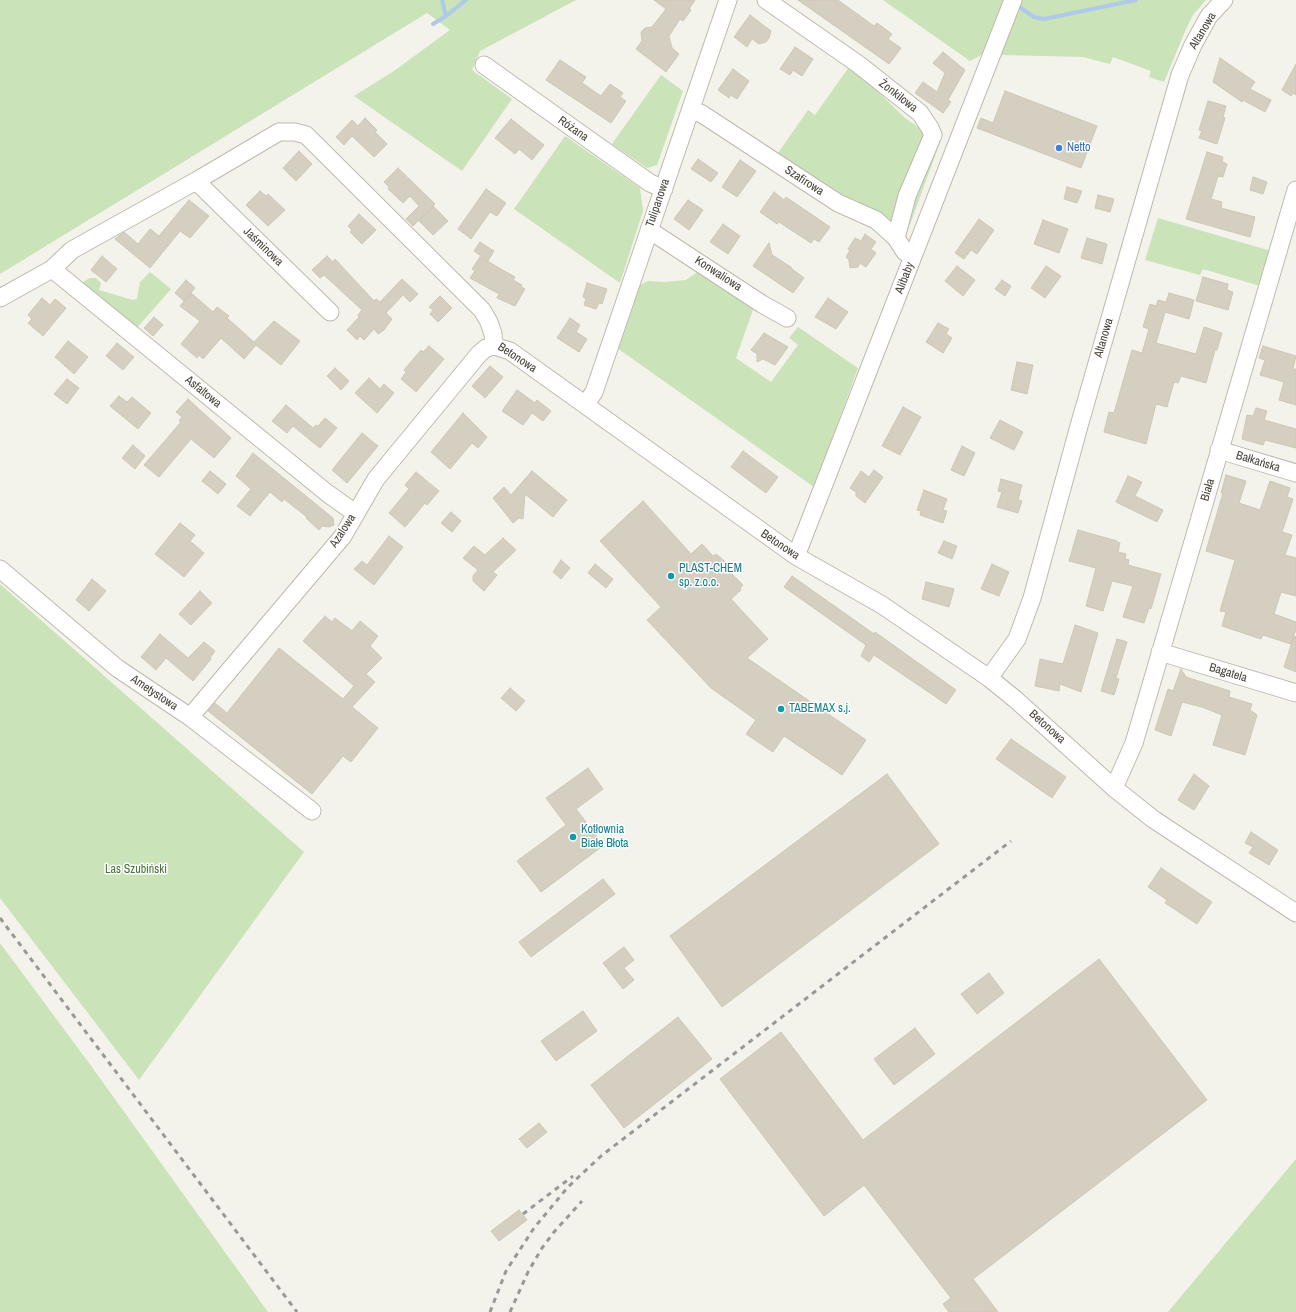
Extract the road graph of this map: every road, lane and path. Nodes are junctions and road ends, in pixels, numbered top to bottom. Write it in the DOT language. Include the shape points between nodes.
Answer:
graph roads {
  1 [pos="728,0"];
  2 [pos="766,0"];
  3 [pos="1013,0"];
  4 [pos="1224,0"];
  5 [pos="484,65"];
  6 [pos="691,109"];
  7 [pos="196,181"];
  8 [pos="664,189"];
  9 [pos="1296,190"];
  10 [pos="649,230"];
  11 [pos="896,238"];
  12 [pos="914,256"];
  13 [pos="52,269"];
  14 [pos="0,298"];
  15 [pos="330,312"];
  16 [pos="787,318"];
  17 [pos="494,346"];
  18 [pos="585,405"];
  19 [pos="1220,450"];
  20 [pos="1296,473"];
  21 [pos="355,512"];
  22 [pos="796,556"];
  23 [pos="0,569"];
  24 [pos="1160,652"];
  25 [pos="989,678"];
  26 [pos="1296,693"];
  27 [pos="190,717"];
  28 [pos="1114,788"];
  29 [pos="312,812"];
  30 [pos="1296,913"];
  1 -- 6 [label="street, Tulipanowa"];
  2 -- 11 [label="street, Żonkilowa" via="858,64 920,113 930,128 933,135 907,196"];
  3 -- 12 [label="street, Alibaby"];
  4 -- 25 [label="street, Altanowa" via="1209,16 1180,75 1032,598 1017,639"];
  5 -- 8 [label="street, Różana" via="650,184"];
  6 -- 8 [label="street, Tulipanowa"];
  6 -- 11 [label="street, Szafirowa" via="838,203 876,220"];
  7 -- 13 [label="street" via="72,250"];
  7 -- 15 [label="street, Jaśminowa"];
  7 -- 17 [label="street, Betonowa" via="279,132 306,135 482,310 489,322"];
  8 -- 10 [label="street, Tulipanowa"];
  9 -- 19 [label="street, Biała"];
  10 -- 16 [label="street, Konwaliowa"];
  10 -- 18 [label="street, Tulipanowa" via="594,392"];
  11 -- 12 [label="street, Szafirowa" via="905,252"];
  12 -- 22 [label="street, Alibaby"];
  13 -- 14 [label="street"];
  13 -- 21 [label="street, Asfaltowa" via="327,493"];
  17 -- 18 [label="street, Betonowa" via="510,352"];
  17 -- 21 [label="street, Azalowa" via="479,354 376,479"];
  18 -- 22 [label="street, Betonowa"];
  19 -- 20 [label="street, Bałkańska"];
  19 -- 24 [label="street, Biała"];
  21 -- 27 [label="street, Azalowa" via="343,536"];
  22 -- 25 [label="street, Betonowa" via="882,605"];
  23 -- 27 [label="street, Ametystowa" via="117,668"];
  24 -- 26 [label="street, Bagatela"];
  24 -- 28 [label="street, Biała" via="1134,743"];
  25 -- 28 [label="street, Betonowa"];
  27 -- 29 [label="street, Ametystowa"];
  28 -- 30 [label="street, Betonowa" via="1160,823"];
}
